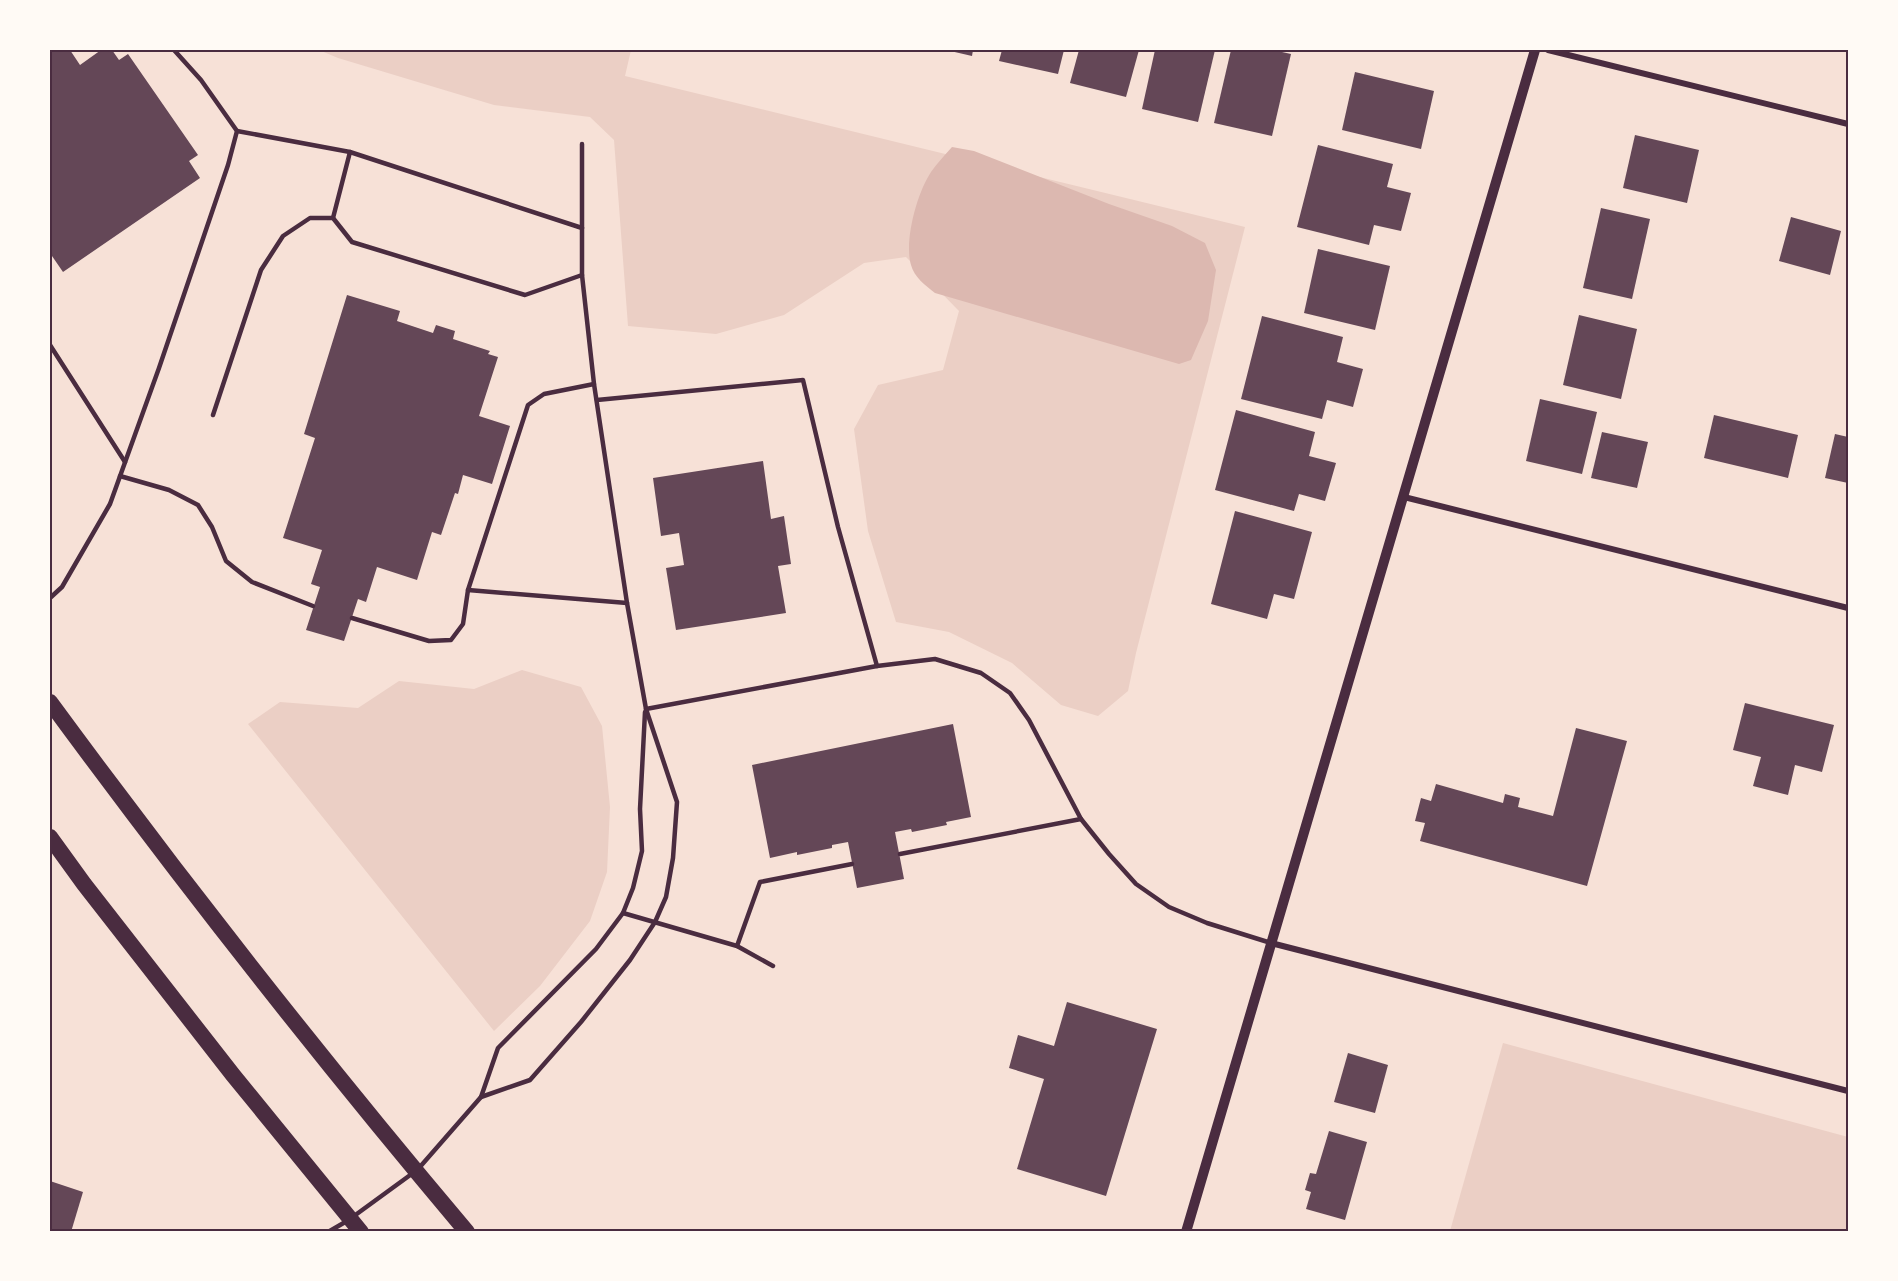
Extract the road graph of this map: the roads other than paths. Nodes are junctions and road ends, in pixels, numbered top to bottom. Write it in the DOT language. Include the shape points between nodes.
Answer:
graph roads {
  1 [pos="174,50"];
  2 [pos="1535,50"];
  3 [pos="1548,50"];
  4 [pos="1848,124"];
  5 [pos="237,131"];
  6 [pos="582,144"];
  7 [pos="350,152"];
  8 [pos="333,218"];
  9 [pos="582,228"];
  10 [pos="582,275"];
  11 [pos="50,345"];
  12 [pos="594,384"];
  13 [pos="597,400"];
  14 [pos="213,415"];
  15 [pos="125,462"];
  16 [pos="120,476"];
  17 [pos="1404,497"];
  18 [pos="468,590"];
  19 [pos="50,598"];
  20 [pos="627,603"];
  21 [pos="313,606"];
  22 [pos="1848,608"];
  23 [pos="352,618"];
  24 [pos="877,666"];
  25 [pos="50,702"];
  26 [pos="646,709"];
  27 [pos="1082,819"];
  28 [pos="50,837"];
  29 [pos="900,854"];
  30 [pos="852,864"];
  31 [pos="623,913"];
  32 [pos="655,922"];
  33 [pos="1271,943"];
  34 [pos="737,946"];
  35 [pos="773,966"];
  36 [pos="1848,1091"];
  37 [pos="481,1097"];
  38 [pos="416,1171"];
  39 [pos="356,1225"];
  40 [pos="328,1232"];
  41 [pos="467,1232"];
  42 [pos="1186,1232"];
  1 -- 5 [label="lane"];
  2 -- 17 [label="street"];
  3 -- 4 [label="street"];
  5 -- 7 [label="lane"];
  5 -- 15 [label="lane"];
  6 -- 9 [label="lane"];
  7 -- 8 [label="lane"];
  7 -- 9 [label="lane"];
  8 -- 10 [label="lane" via="352,242 525,295"];
  8 -- 14 [label="lane" via="310,218 283,236 261,270"];
  9 -- 10 [label="lane"];
  10 -- 12 [label="lane"];
  11 -- 15 [label="lane"];
  12 -- 13 [label="lane"];
  12 -- 18 [label="lane" via="544,394 528,405"];
  13 -- 20 [label="lane"];
  13 -- 24 [label="lane" via="803,380 838,528"];
  15 -- 16 [label="lane"];
  16 -- 19 [label="lane" via="110,504 62,587"];
  16 -- 21 [label="lane" via="169,490 198,505 226,561 252,582"];
  17 -- 22 [label="street"];
  17 -- 33 [label="street"];
  18 -- 20 [label="lane"];
  18 -- 23 [label="lane" via="463,624 451,640 429,641"];
  20 -- 26 [label="lane"];
  24 -- 26 [label="lane"];
  24 -- 27 [label="lane" via="935,659 981,673 1010,693 1029,720"];
  25 -- 38 [label="highway" via="146,833"];
  26 -- 31 [label="lane" via="640,809 642,850"];
  26 -- 32 [label="lane" via="677,801 666,897"];
  27 -- 29 [label="lane"];
  27 -- 33 [label="lane" via="1136,884 1168,908"];
  28 -- 39 [label="highway" via="233,1075"];
  30 -- 34 [label="lane" via="760,882"];
  31 -- 32 [label="lane"];
  31 -- 37 [label="lane" via="596,949 498,1048"];
  32 -- 34 [label="lane"];
  32 -- 37 [label="lane" via="581,1022 530,1080"];
  33 -- 36 [label="street"];
  33 -- 42 [label="street"];
  34 -- 35 [label="lane"];
  37 -- 38 [label="lane"];
  38 -- 39 [label="lane"];
  38 -- 41 [label="highway"];
  39 -- 40 [label="lane"];
}
